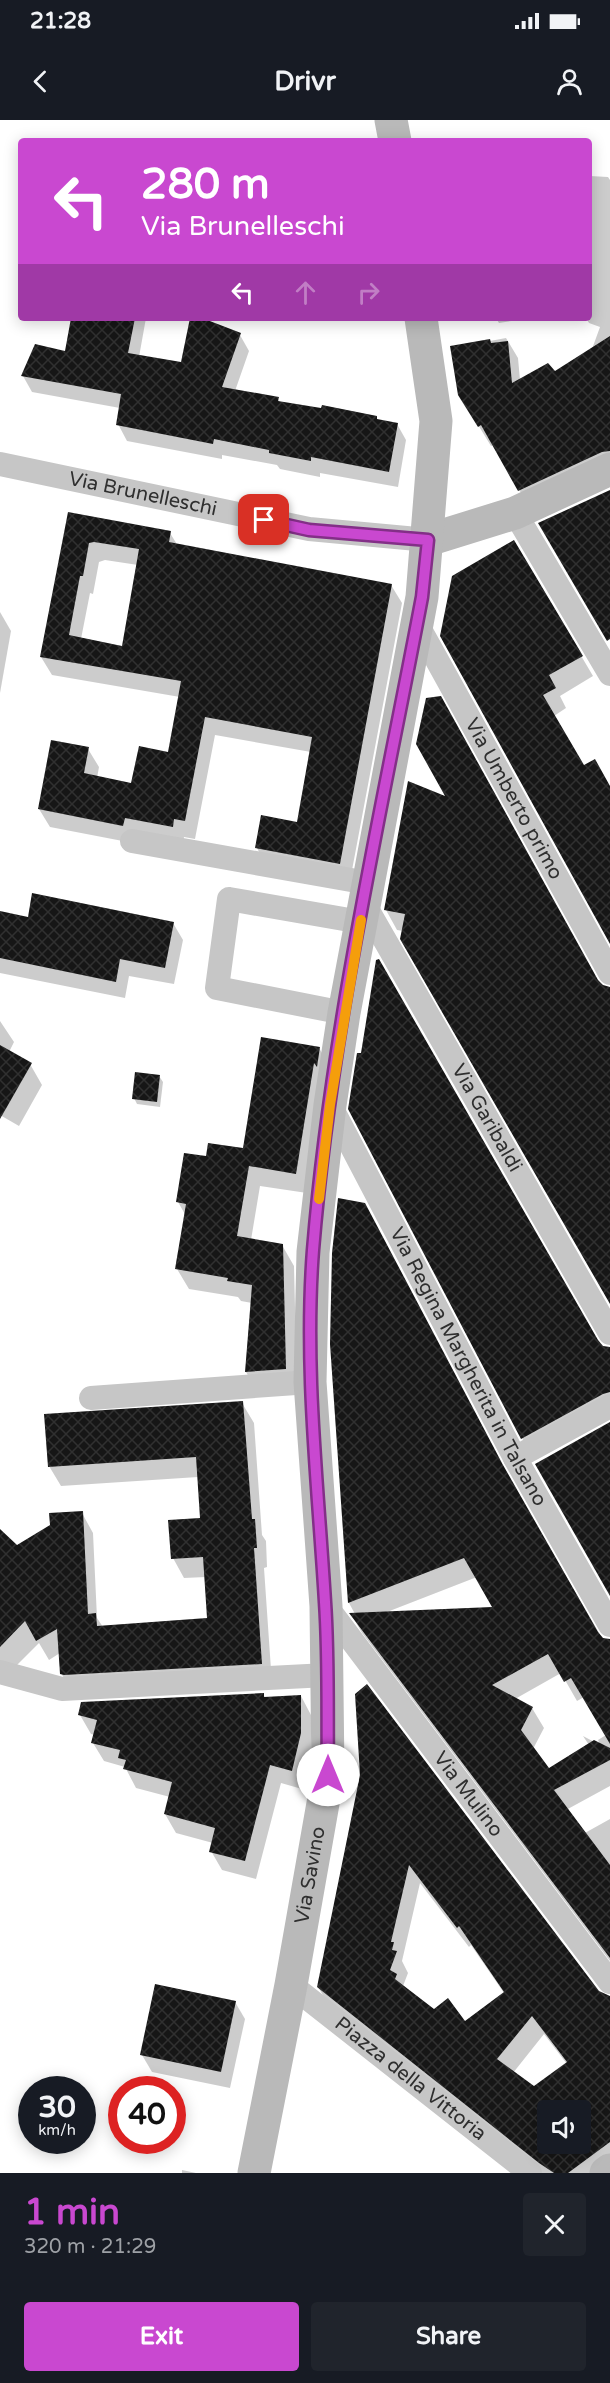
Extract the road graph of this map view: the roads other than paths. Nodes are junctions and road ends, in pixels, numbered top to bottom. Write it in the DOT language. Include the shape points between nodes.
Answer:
graph roads {
  1 [pos="390,120"];
  2 [pos="394,138"];
  3 [pos="421,321"];
  4 [pos="0,464"];
  5 [pos="610,469"];
  6 [pos="515,513"];
  7 [pos="428,540"];
  8 [pos="417,624"];
  9 [pos="610,674"];
  10 [pos="132,841"];
  11 [pos="364,902"];
  12 [pos="610,973"];
  13 [pos="344,1013"];
  14 [pos="330,1105"];
  15 [pos="610,1333"];
  16 [pos="310,1382"];
  17 [pos="91,1398"];
  18 [pos="610,1406"];
  19 [pos="515,1458"];
  20 [pos="326,1606"];
  21 [pos="610,1625"];
  22 [pos="0,1672"];
  23 [pos="327,1675"];
  24 [pos="610,1982"];
  25 [pos="291,1984"];
  26 [pos="610,2170"];
  27 [pos="254,2173"];
  28 [pos="530,2173"];
  29 [pos="606,2173"];
  1 -- 2 [label="street"];
  3 -- 7 [label="street, Via Savino" via="436,421"];
  4 -- 7 [label="street, Via Brunelleschi" via="309,530"];
  5 -- 6 [label="street"];
  6 -- 7 [label="street"];
  6 -- 9 [label="street"];
  7 -- 8 [label="street, Via Savino"];
  8 -- 11 [label="street, Via Savino"];
  8 -- 12 [label="street, Via Umberto primo"];
  10 -- 11 [label="street"];
  11 -- 13 [label="street, Via Savino"];
  11 -- 13 [label="street" via="229,899 217,988"];
  11 -- 15 [label="street, Via Garibaldi"];
  13 -- 14 [label="street, Via Savino"];
  14 -- 16 [label="street, Via Savino" via="313,1252"];
  14 -- 19 [label="street, Via Regina Margherita in Talsano"];
  16 -- 17 [label="street"];
  16 -- 20 [label="street, Via Savino"];
  18 -- 19 [label="street"];
  19 -- 21 [label="street, Via Regina Margherita in Talsano"];
  20 -- 23 [label="street, Via Savino"];
  20 -- 24 [label="street, Via Mulino"];
  22 -- 23 [label="street" via="62,1689"];
  23 -- 25 [label="street, Via Savino" via="328,1775"];
  25 -- 27 [label="street, Via Savino"];
  25 -- 28 [label="street, Piazza della Vittoria"];
  26 -- 29 [label="street"];
}
